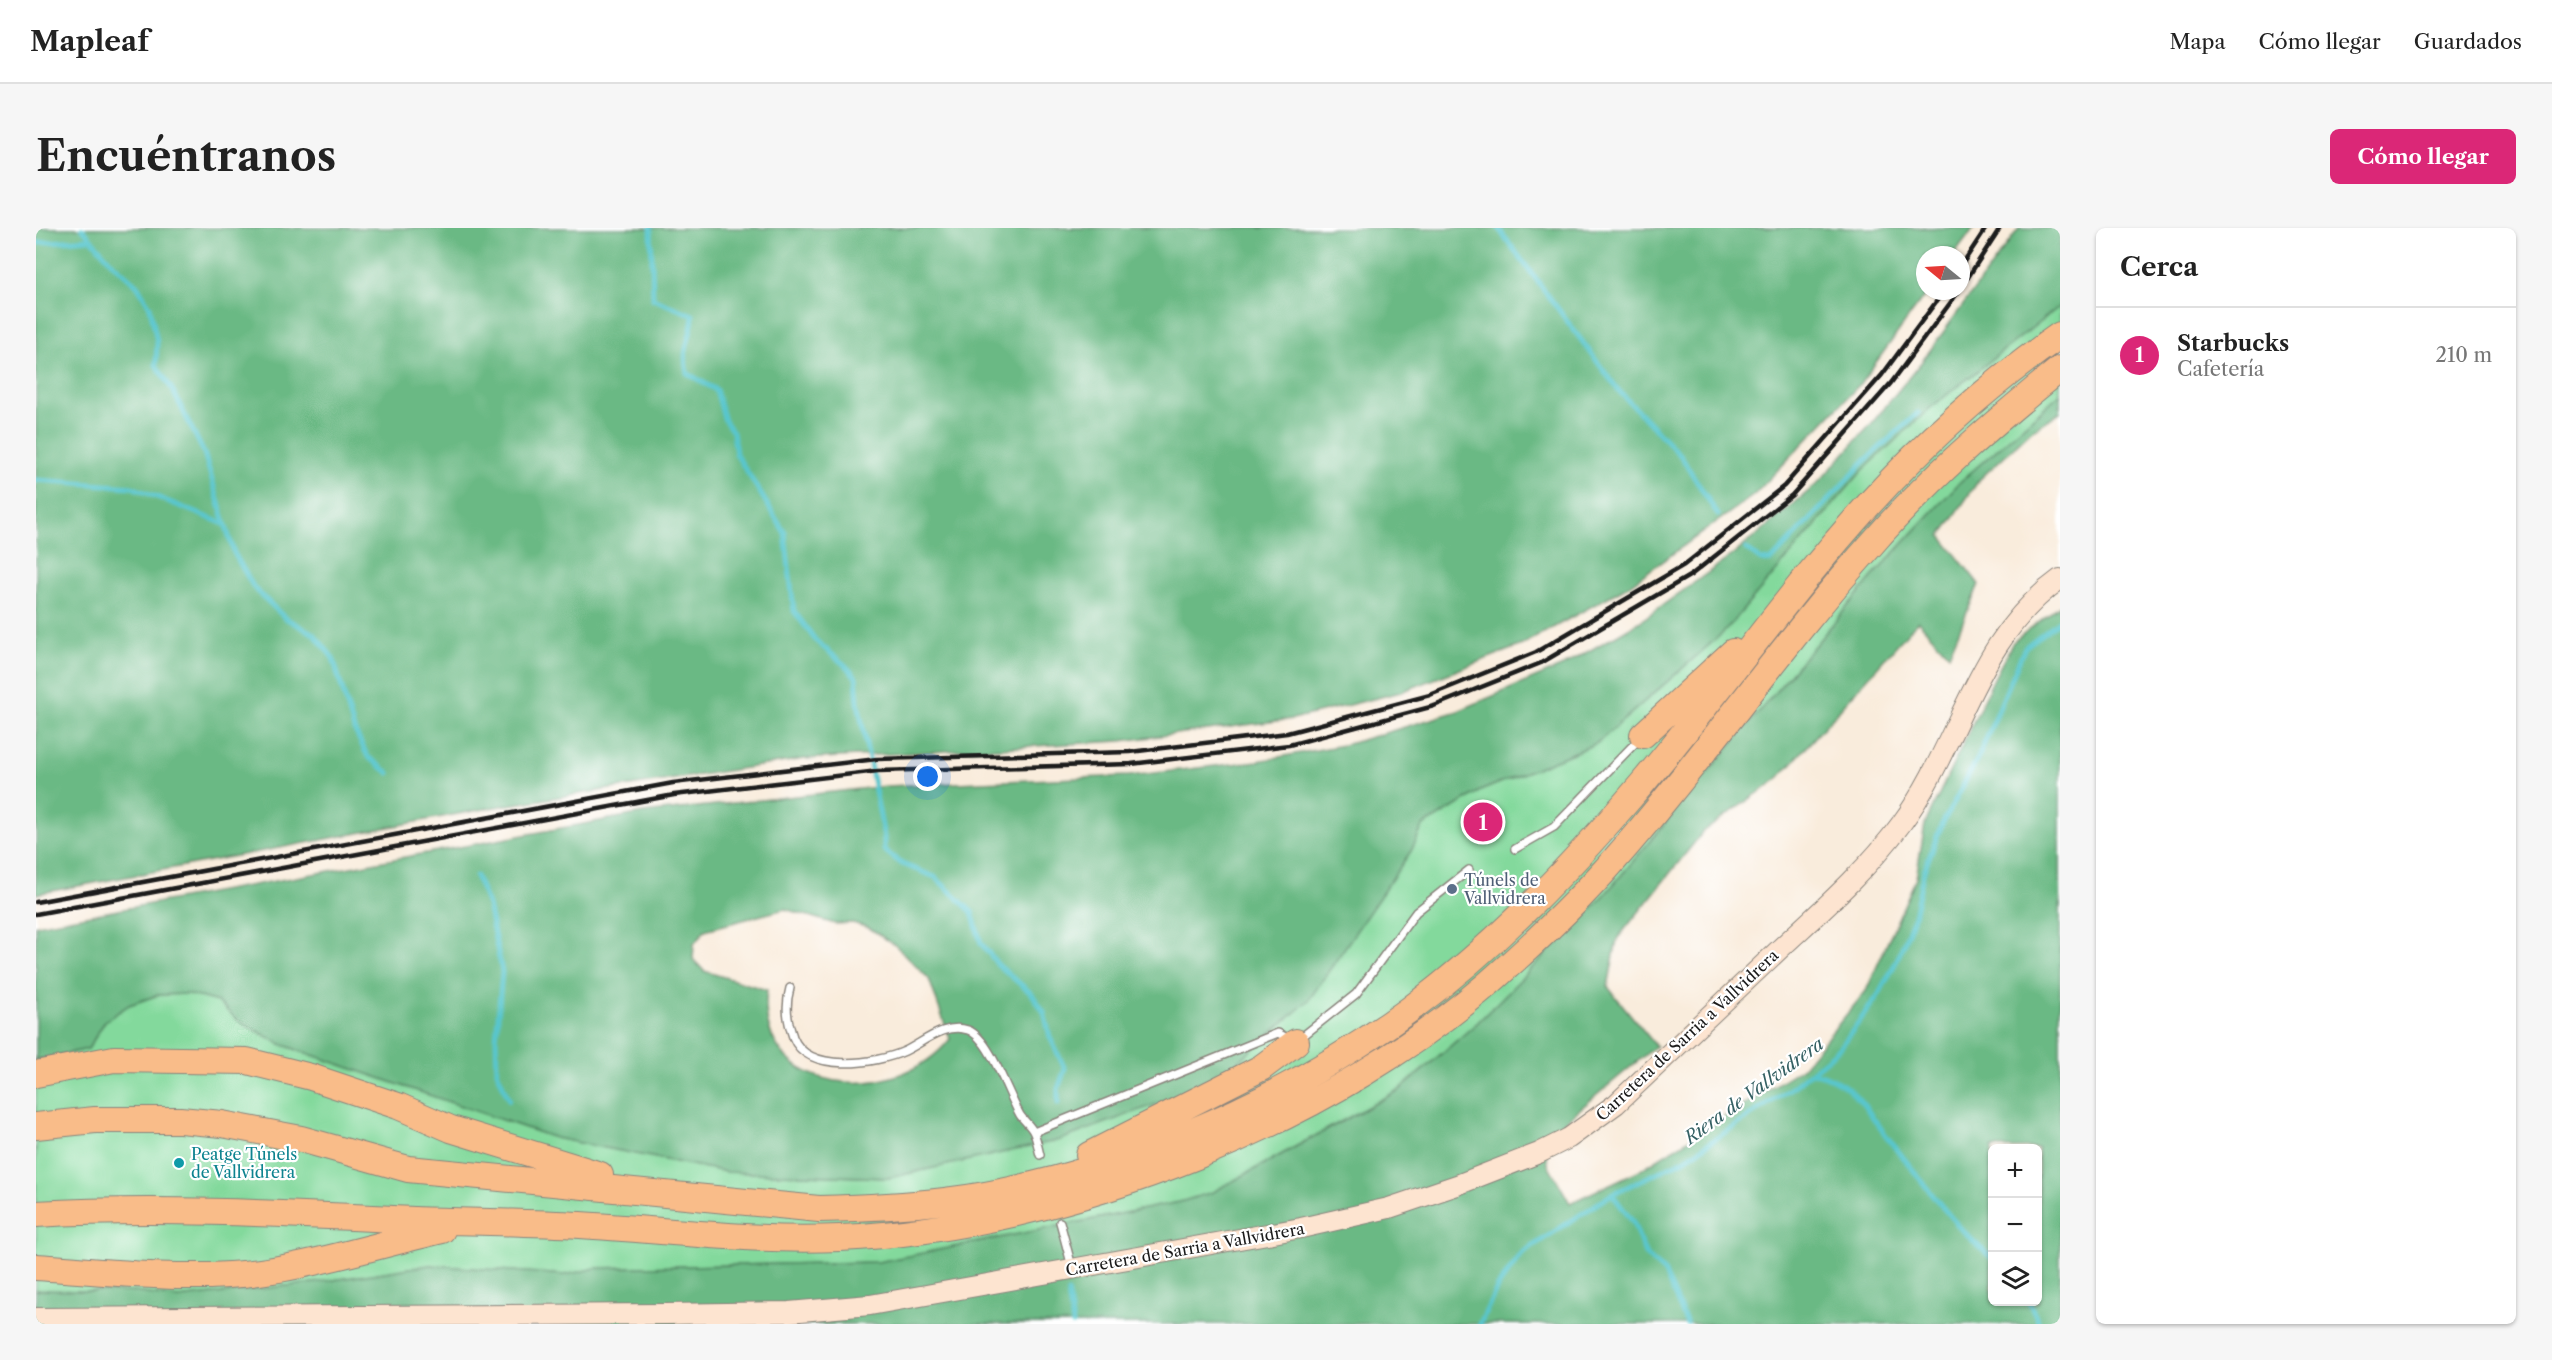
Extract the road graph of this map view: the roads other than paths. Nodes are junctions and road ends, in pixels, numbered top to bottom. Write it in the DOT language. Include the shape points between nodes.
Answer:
graph roads {
  1 [pos="2060,335"];
  2 [pos="2060,369"];
  3 [pos="2060,579"];
  4 [pos="1783,608"];
  5 [pos="1643,735"];
  6 [pos="1515,849"];
  7 [pos="1468,870"];
  8 [pos="790,988"];
  9 [pos="1296,1042"];
  10 [pos="36,1074"];
  11 [pos="36,1126"];
  12 [pos="1034,1132"];
  13 [pos="1040,1155"];
  14 [pos="1054,1178"];
  15 [pos="688,1196"];
  16 [pos="36,1214"];
  17 [pos="481,1222"];
  18 [pos="1060,1222"];
  19 [pos="36,1267"];
  20 [pos="1073,1269"];
  21 [pos="36,1318"];
  1 -- 4 [label="highway" via="1984,393 1925,447 1870,502"];
  2 -- 17 [label="highway" via="1937,473 1871,544 1615,860 1508,967 1404,1046 1296,1111 1146,1177 1003,1215 937,1227 846,1238 793,1239"];
  3 -- 20 [label="main road, Carretera de Sarria a Vallvidrera" via="2019,614 2000,640 1921,792 1883,847 1723,1004 1587,1126 1514,1165 1389,1208"];
  4 -- 5 [label="highway"];
  4 -- 14 [label="highway" via="1641,785 1559,878 1479,953 1408,1011 1268,1096 1128,1156"];
  5 -- 6 [label="lane" via="1554,827"];
  7 -- 9 [label="lane" via="1416,912 1356,994"];
  8 -- 12 [label="lane" via="785,1005 796,1046 810,1058 828,1063 884,1058 931,1035 953,1029 969,1030 983,1042"];
  9 -- 12 [label="lane" via="1278,1033"];
  9 -- 14 [label="highway" via="1261,1068 1072,1163"];
  10 -- 15 [label="highway" via="114,1059 247,1061 311,1077 517,1151"];
  11 -- 15 [label="highway" via="95,1120 222,1124 301,1139 408,1168"];
  12 -- 13 [label="lane"];
  14 -- 15 [label="highway" via="948,1201 879,1208 809,1208"];
  16 -- 17 [label="highway" via="179,1210"];
  17 -- 19 [label="highway" via="272,1271 181,1276"];
  18 -- 20 [label="lane"];
  20 -- 21 [label="main road, Carretera de Sarria a Vallvidrera" via="870,1305 799,1311"];
}
